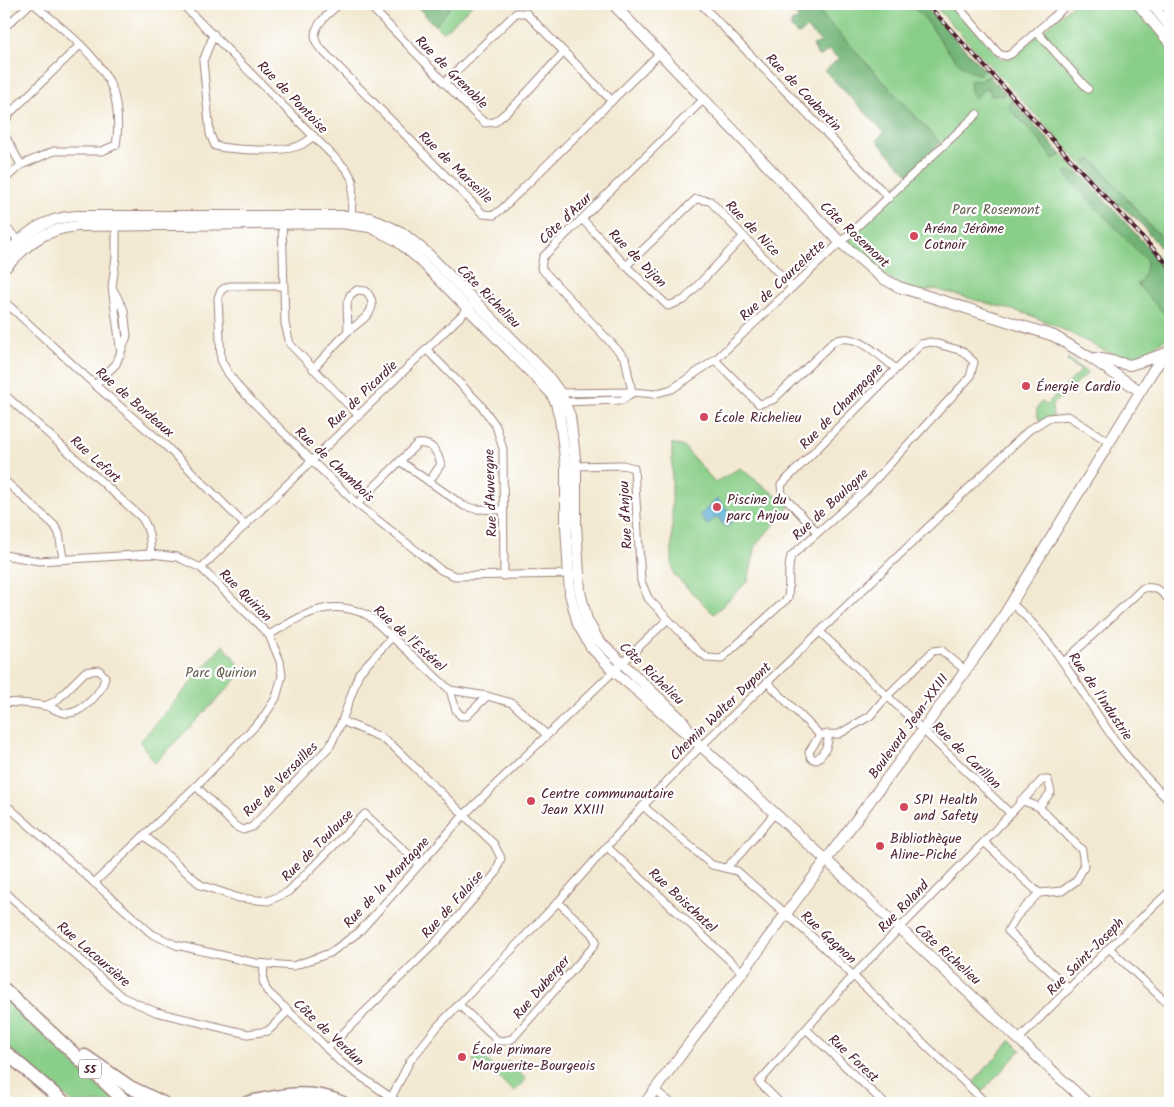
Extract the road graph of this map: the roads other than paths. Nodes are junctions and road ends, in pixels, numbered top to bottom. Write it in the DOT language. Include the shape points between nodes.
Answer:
graph roads {
  1 [pos="30,4"];
  2 [pos="34,4"];
  3 [pos="182,4"];
  4 [pos="339,4"];
  5 [pos="368,4"];
  6 [pos="613,4"];
  7 [pos="701,4"];
  8 [pos="956,4"];
  9 [pos="1068,4"];
  10 [pos="1138,4"];
  11 [pos="1152,4"];
  12 [pos="1170,27"];
  13 [pos="4,28"];
  14 [pos="1040,30"];
  15 [pos="214,34"];
  16 [pos="1170,43"];
  17 [pos="80,45"];
  18 [pos="564,52"];
  19 [pos="660,53"];
  20 [pos="444,83"];
  21 [pos="1088,89"];
  22 [pos="704,99"];
  23 [pos="612,101"];
  24 [pos="977,114"];
  25 [pos="4,124"];
  26 [pos="4,134"];
  27 [pos="314,136"];
  28 [pos="21,165"];
  29 [pos="4,180"];
  30 [pos="889,198"];
  31 [pos="351,219"];
  32 [pos="582,219"];
  33 [pos="282,220"];
  34 [pos="116,221"];
  35 [pos="4,226"];
  36 [pos="743,237"];
  37 [pos="840,242"];
  38 [pos="23,243"];
  39 [pos="4,256"];
  40 [pos="626,266"];
  41 [pos="4,270"];
  42 [pos="283,286"];
  43 [pos="792,287"];
  44 [pos="4,301"];
  45 [pos="472,305"];
  46 [pos="348,331"];
  47 [pos="426,349"];
  48 [pos="1168,351"];
  49 [pos="1092,358"];
  50 [pos="715,360"];
  51 [pos="974,362"];
  52 [pos="895,368"];
  53 [pos="313,370"];
  54 [pos="95,385"];
  55 [pos="1140,391"];
  56 [pos="632,392"];
  57 [pos="4,394"];
  58 [pos="559,398"];
  59 [pos="358,416"];
  60 [pos="1109,442"];
  61 [pos="311,460"];
  62 [pos="401,462"];
  63 [pos="571,466"];
  64 [pos="4,480"];
  65 [pos="429,482"];
  66 [pos="357,504"];
  67 [pos="503,510"];
  68 [pos="246,526"];
  69 [pos="818,532"];
  70 [pos="151,554"];
  71 [pos="4,555"];
  72 [pos="62,559"];
  73 [pos="201,568"];
  74 [pos="574,574"];
  75 [pos="504,576"];
  76 [pos="1170,601"];
  77 [pos="1011,603"];
  78 [pos="667,620"];
  79 [pos="820,632"];
  80 [pos="268,635"];
  81 [pos="392,637"];
  82 [pos="1064,662"];
  83 [pos="618,668"];
  84 [pos="965,670"];
  85 [pos="767,682"];
  86 [pos="450,690"];
  87 [pos="486,696"];
  88 [pos="887,696"];
  89 [pos="4,702"];
  90 [pos="45,706"];
  91 [pos="342,721"];
  92 [pos="923,730"];
  93 [pos="828,734"];
  94 [pos="547,735"];
  95 [pos="820,735"];
  96 [pos="701,746"];
  97 [pos="196,786"];
  98 [pos="1022,800"];
  99 [pos="1170,802"];
  100 [pos="4,803"];
  101 [pos="643,806"];
  102 [pos="1039,808"];
  103 [pos="1010,813"];
  104 [pos="775,814"];
  105 [pos="464,815"];
  106 [pos="144,835"];
  107 [pos="984,842"];
  108 [pos="607,847"];
  109 [pos="825,859"];
  110 [pos="419,864"];
  111 [pos="726,868"];
  112 [pos="94,883"];
  113 [pos="4,891"];
  114 [pos="1170,891"];
  115 [pos="1039,893"];
  116 [pos="558,902"];
  117 [pos="786,914"];
  118 [pos="899,928"];
  119 [pos="1109,948"];
  120 [pos="264,964"];
  121 [pos="742,972"];
  122 [pos="853,976"];
  123 [pos="4,989"];
  124 [pos="1069,989"];
  125 [pos="458,1004"];
  126 [pos="1170,1006"];
  127 [pos="288,1011"];
  128 [pos="806,1030"];
  129 [pos="54,1035"];
  130 [pos="1019,1039"];
  131 [pos="327,1049"];
  132 [pos="4,1052"];
  133 [pos="654,1090"];
  134 [pos="391,1098"];
  135 [pos="65,1103"];
  136 [pos="127,1103"];
  137 [pos="163,1103"];
  138 [pos="246,1103"];
  139 [pos="286,1103"];
  140 [pos="316,1103"];
  141 [pos="343,1103"];
  142 [pos="399,1103"];
  143 [pos="645,1103"];
  144 [pos="671,1103"];
  145 [pos="780,1103"];
  146 [pos="884,1103"];
  147 [pos="986,1103"];
  148 [pos="1087,1103"];
  1 -- 13 [label="street"];
  2 -- 17 [label="street"];
  3 -- 15 [label="street, Rue de Pontoise"];
  4 -- 23 [label="street, Rue de Marseille" via="316,30 314,36 319,47 484,214 494,215 502,209"];
  5 -- 20 [label="street, Rue de Grenoble"];
  6 -- 19 [label="street, Côte Rosemont"];
  7 -- 30 [label="street, Rue de Coubertin"];
  8 -- 14 [label="street" via="1000,54 1006,56"];
  9 -- 14 [label="street"];
  10 -- 16 [label="street"];
  11 -- 12 [label="street"];
  14 -- 21 [label="street"];
  15 -- 27 [label="street, Rue de Pontoise"];
  15 -- 27 [label="street" via="202,61 210,134 215,146 231,149 286,148 301,145"];
  17 -- 25 [label="street" via="10,113"];
  17 -- 28 [label="street" via="96,62 112,89 119,128 116,145 102,151 54,151"];
  18 -- 20 [label="street" via="526,13 516,13"];
  18 -- 20 [label="street, Rue de Grenoble" via="495,122 485,122 478,117"];
  18 -- 23 [label="street"];
  19 -- 22 [label="street, Côte Rosemont"];
  19 -- 23 [label="street, Rue de Marseille"];
  22 -- 32 [label="street, Côte d'Azur"];
  22 -- 37 [label="street, Côte Rosemont"];
  24 -- 30 [label="street, Rue de Courcelette"];
  26 -- 28 [label="street"];
  27 -- 31 [label="street, Rue de Pontoise" via="348,170 353,181"];
  28 -- 29 [label="street"];
  30 -- 37 [label="street, Rue de Courcelette"];
  31 -- 33 [label="street, Côte Richelieu"];
  31 -- 45 [label="street, Côte Richelieu" via="396,240"];
  32 -- 40 [label="street, Rue de Dijon"];
  32 -- 56 [label="street, Côte d'Azur" via="543,257 541,268 625,358"];
  33 -- 34 [label="street, Côte Richelieu"];
  33 -- 42 [label="street"];
  34 -- 38 [label="street, Côte Richelieu" via="64,227"];
  34 -- 54 [label="street" via="112,287 120,354 116,364"];
  35 -- 38 [label="street"];
  36 -- 40 [label="street, Rue de Nice" via="710,201 696,199"];
  36 -- 40 [label="street, Rue de Dijon" via="684,300 668,306"];
  36 -- 43 [label="street, Rue de Nice"];
  37 -- 43 [label="street, Rue de Courcelette"];
  37 -- 49 [label="street, Côte Rosemont" via="882,278 899,287 1054,336"];
  38 -- 39 [label="street, Côte Richelieu"];
  38 -- 41 [label="street, Côte Richelieu"];
  42 -- 53 [label="street" via="285,324 290,344"];
  42 -- 61 [label="street, Rue de Chambois" via="230,286 220,291 221,360 241,390"];
  43 -- 50 [label="street, Rue de Courcelette"];
  44 -- 54 [label="street, Rue de Bordeaux"];
  45 -- 47 [label="street, Rue de Picardie"];
  45 -- 58 [label="street, Côte Richelieu"];
  46 -- 46 [label="street" via="374,304 366,291 357,290 350,295"];
  46 -- 53 [label="street"];
  47 -- 59 [label="street, Rue de Picardie"];
  47 -- 67 [label="street, Rue d'Auvergne" via="480,404 496,426 503,449"];
  48 -- 49 [label="street" via="1130,365"];
  48 -- 55 [label="street, Boulevard Jean-XXIII"];
  49 -- 55 [label="street, Côte Rosemont"];
  50 -- 52 [label="street" via="759,404 774,400 834,341 843,337 860,341"];
  50 -- 56 [label="street, Rue de Courcelette" via="672,389 654,394"];
  51 -- 52 [label="street, Rue de Champagne" via="962,351 931,342 921,344"];
  51 -- 69 [label="street, Rue de Boulogne" via="970,376 872,484"];
  52 -- 69 [label="street, Rue de Champagne" via="781,484 782,494"];
  53 -- 59 [label="street"];
  54 -- 68 [label="street, Rue de Bordeaux" via="166,446"];
  55 -- 60 [label="street, Boulevard Jean-XXIII"];
  56 -- 58 [label="street, Rue de Courcelette"];
  57 -- 70 [label="street, Rue Lefort" via="142,518 148,527"];
  58 -- 63 [label="street, Côte Richelieu" via="560,419"];
  59 -- 61 [label="street, Rue de Picardie"];
  60 -- 77 [label="street, Boulevard Jean-XXIII"];
  60 -- 79 [label="street, Chemin Walter Dupont" via="1068,416 1048,418 1026,433"];
  61 -- 66 [label="street, Rue de Chambois"];
  61 -- 68 [label="street, Rue de Picardie"];
  62 -- 65 [label="street"];
  62 -- 65 [label="street" via="417,444 428,444 438,453 441,464"];
  62 -- 66 [label="street"];
  63 -- 74 [label="street, Côte Richelieu"];
  63 -- 78 [label="street, Rue d'Anjou" via="623,464 634,468 641,581 648,598"];
  64 -- 72 [label="street" via="54,525 59,533"];
  65 -- 67 [label="street" via="464,506"];
  66 -- 75 [label="street, Rue de Chambois" via="441,570 455,576"];
  67 -- 75 [label="street, Rue d'Auvergne"];
  68 -- 73 [label="street, Rue de Picardie"];
  69 -- 78 [label="street, Rue de Boulogne" via="792,556 788,567 788,598 721,659 708,658 698,651"];
  70 -- 72 [label="street, Rue Quirion"];
  70 -- 73 [label="street, Rue Quirion" via="177,558"];
  71 -- 72 [label="street, Rue Quirion" via="39,560"];
  73 -- 80 [label="street, Rue Quirion"];
  74 -- 75 [label="street, Rue de Chambois"];
  74 -- 83 [label="street, Côte Richelieu" via="587,620"];
  76 -- 82 [label="street" via="1161,591 1152,587 1142,588"];
  77 -- 82 [label="street, Rue de l'Industrie"];
  77 -- 84 [label="street, Boulevard Jean-XXIII"];
  78 -- 83 [label="street, Rue de la Montagne"];
  79 -- 85 [label="street, Chemin Walter Dupont"];
  79 -- 88 [label="street, Rue de Carillon"];
  80 -- 81 [label="street, Rue de l'Estérel" via="305,613 327,607 357,610 369,616"];
  80 -- 97 [label="street, Rue Quirion" via="280,661 282,676 276,698 262,719"];
  81 -- 86 [label="street, Rue de l'Estérel"];
  81 -- 91 [label="street, Rue de Versailles" via="359,673"];
  82 -- 99 [label="street, Rue de l'Industrie" via="1119,747"];
  83 -- 94 [label="street, Rue de la Montagne"];
  83 -- 96 [label="street, Côte Richelieu" via="683,722"];
  84 -- 88 [label="street" via="941,650 933,651"];
  84 -- 92 [label="street, Boulevard Jean-XXIII"];
  85 -- 95 [label="street"];
  85 -- 96 [label="street, Chemin Walter Dupont"];
  86 -- 87 [label="street, Rue de l'Estérel"];
  86 -- 87 [label="street, Rue de l'Estérel" via="461,716 468,716"];
  87 -- 94 [label="street, Rue de l'Estérel" via="512,703"];
  88 -- 92 [label="street, Rue de Carillon"];
  88 -- 93 [label="street" via="870,716 839,734"];
  89 -- 90 [label="street"];
  90 -- 90 [label="street" via="66,713 79,710 94,698 106,677 99,670 86,672 56,701"];
  91 -- 97 [label="street, Rue de Versailles" via="330,746 252,827 243,830 235,826"];
  91 -- 105 [label="street, Rue de Falaise" via="380,737 394,747"];
  92 -- 103 [label="street, Rue de Carillon"];
  92 -- 109 [label="street, Boulevard Jean-XXIII"];
  93 -- 95 [label="street"];
  93 -- 95 [label="street" via="829,743 816,760 809,752"];
  94 -- 105 [label="street, Rue de la Montagne"];
  96 -- 101 [label="street, Chemin Walter Dupont"];
  96 -- 104 [label="street, Côte Richelieu"];
  97 -- 106 [label="street, Rue Quirion"];
  98 -- 102 [label="street"];
  98 -- 102 [label="street, Rue Roland" via="1042,780 1048,780 1051,792"];
  98 -- 103 [label="street, Rue Roland"];
  100 -- 112 [label="street, Rue de la Montagne"];
  101 -- 108 [label="street, Chemin Walter Dupont"];
  101 -- 111 [label="street, Rue Gagnon" via="712,865"];
  102 -- 115 [label="street" via="1082,850 1084,867 1076,881 1062,891"];
  103 -- 107 [label="street, Rue Roland"];
  104 -- 109 [label="street, Côte Richelieu"];
  104 -- 111 [label="street"];
  105 -- 110 [label="street, Rue de la Montagne"];
  105 -- 131 [label="street, Rue de Falaise" via="494,844 501,858 496,873 436,942"];
  106 -- 110 [label="street, Rue de Toulouse" via="201,885 240,898 268,901 288,892 366,814"];
  106 -- 112 [label="street, Rue Quirion"];
  107 -- 115 [label="street"];
  107 -- 118 [label="street, Rue Roland"];
  108 -- 116 [label="street, Chemin Walter Dupont"];
  108 -- 121 [label="street, Rue Boischatel"];
  109 -- 117 [label="street, Boulevard Jean-XXIII"];
  109 -- 118 [label="street, Côte Richelieu"];
  110 -- 120 [label="street, Rue de la Montagne" via="359,932 330,954 293,966"];
  111 -- 117 [label="street, Rue Gagnon" via="736,871"];
  112 -- 120 [label="street, Rue de la Montagne" via="152,934 168,942"];
  113 -- 127 [label="street, Rue Lacoursière" via="122,997 156,1012 248,1034 268,1031"];
  114 -- 119 [label="street, Rue Saint-Joseph"];
  115 -- 124 [label="street" via="1016,917 1008,931"];
  116 -- 125 [label="street, Chemin Walter Dupont"];
  116 -- 125 [label="street, Rue Duberger" via="596,941 512,1039 496,1040"];
  117 -- 121 [label="street, Boulevard Jean-XXIII"];
  117 -- 122 [label="street, Rue Gagnon"];
  118 -- 122 [label="street, Rue Roland"];
  118 -- 130 [label="street, Côte Richelieu"];
  119 -- 124 [label="street, Rue Saint-Joseph"];
  119 -- 126 [label="street"];
  120 -- 127 [label="street, Côte de Verdun" via="264,986"];
  121 -- 133 [label="street, Boulevard Jean-XXIII"];
  122 -- 128 [label="street, Rue Roland"];
  122 -- 147 [label="street, Rue Gagnon"];
  123 -- 129 [label="highway, 55"];
  124 -- 130 [label="street, Rue Saint-Joseph"];
  125 -- 134 [label="street, Chemin Walter Dupont" via="411,1060"];
  127 -- 131 [label="street, Côte de Verdun"];
  128 -- 145 [label="street, Rue Roland" via="759,1082"];
  128 -- 146 [label="street, Rue Forest"];
  129 -- 136 [label="highway, 55"];
  129 -- 137 [label="highway" via="124,1084"];
  130 -- 148 [label="street, Côte Richelieu"];
  131 -- 134 [label="street, Côte de Verdun" via="346,1067"];
  132 -- 135 [label="highway"];
  133 -- 143 [label="street, Boulevard Jean-XXIII"];
  133 -- 144 [label="street"];
  134 -- 142 [label="street, Côte de Verdun"];
  138 -- 141 [label="highway" via="301,1093 325,1096"];
  139 -- 140 [label="highway"];
}
